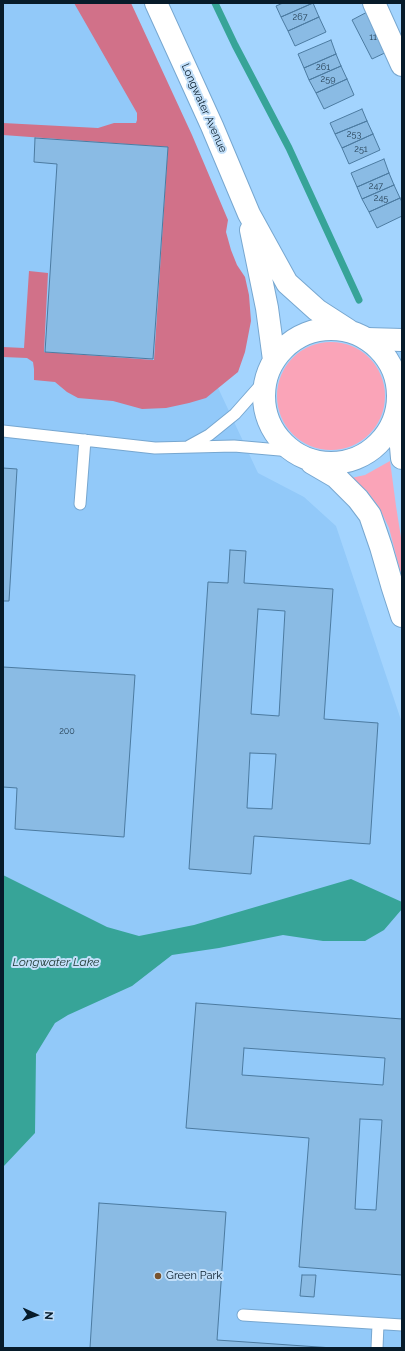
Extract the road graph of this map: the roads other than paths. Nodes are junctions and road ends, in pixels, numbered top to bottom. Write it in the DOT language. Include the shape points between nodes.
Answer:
graph roads {
  1 [pos="156,3"];
  2 [pos="374,3"];
  3 [pos="394,25"];
  4 [pos="402,65"];
  5 [pos="249,214"];
  6 [pos="358,335"];
  7 [pos="402,340"];
  8 [pos="270,370"];
  9 [pos="400,401"];
  10 [pos="3,431"];
  11 [pos="85,440"];
  12 [pos="187,447"];
  13 [pos="298,455"];
  14 [pos="402,458"];
  15 [pos="80,504"];
  16 [pos="402,616"];
  17 [pos="243,1315"];
  18 [pos="378,1324"];
  19 [pos="402,1325"];
  20 [pos="377,1348"];
  1 -- 5 [label="street, Longwater Avenue"];
  2 -- 3 [label="street"];
  3 -- 4 [label="street"];
  5 -- 6 [label="street, Longwater Avenue" via="287,283 318,310"];
  5 -- 8 [label="street, Longwater Avenue" via="267,308"];
  6 -- 7 [label="street"];
  6 -- 8 [label="street" via="332,329 310,332 280,351"];
  6 -- 9 [label="street" via="381,351 391,364 397,379"];
  8 -- 12 [label="lane" via="235,414 209,435"];
  8 -- 13 [label="street" via="263,399 270,424 281,442"];
  9 -- 13 [label="street" via="391,428 381,442 357,460 318,463"];
  9 -- 14 [label="street"];
  10 -- 11 [label="lane"];
  11 -- 12 [label="lane" via="155,448"];
  11 -- 15 [label="lane"];
  12 -- 13 [label="lane" via="234,446"];
  13 -- 16 [label="street" via="336,477 370,515"];
  17 -- 18 [label="lane"];
  18 -- 19 [label="lane"];
  18 -- 20 [label="lane"];
}
